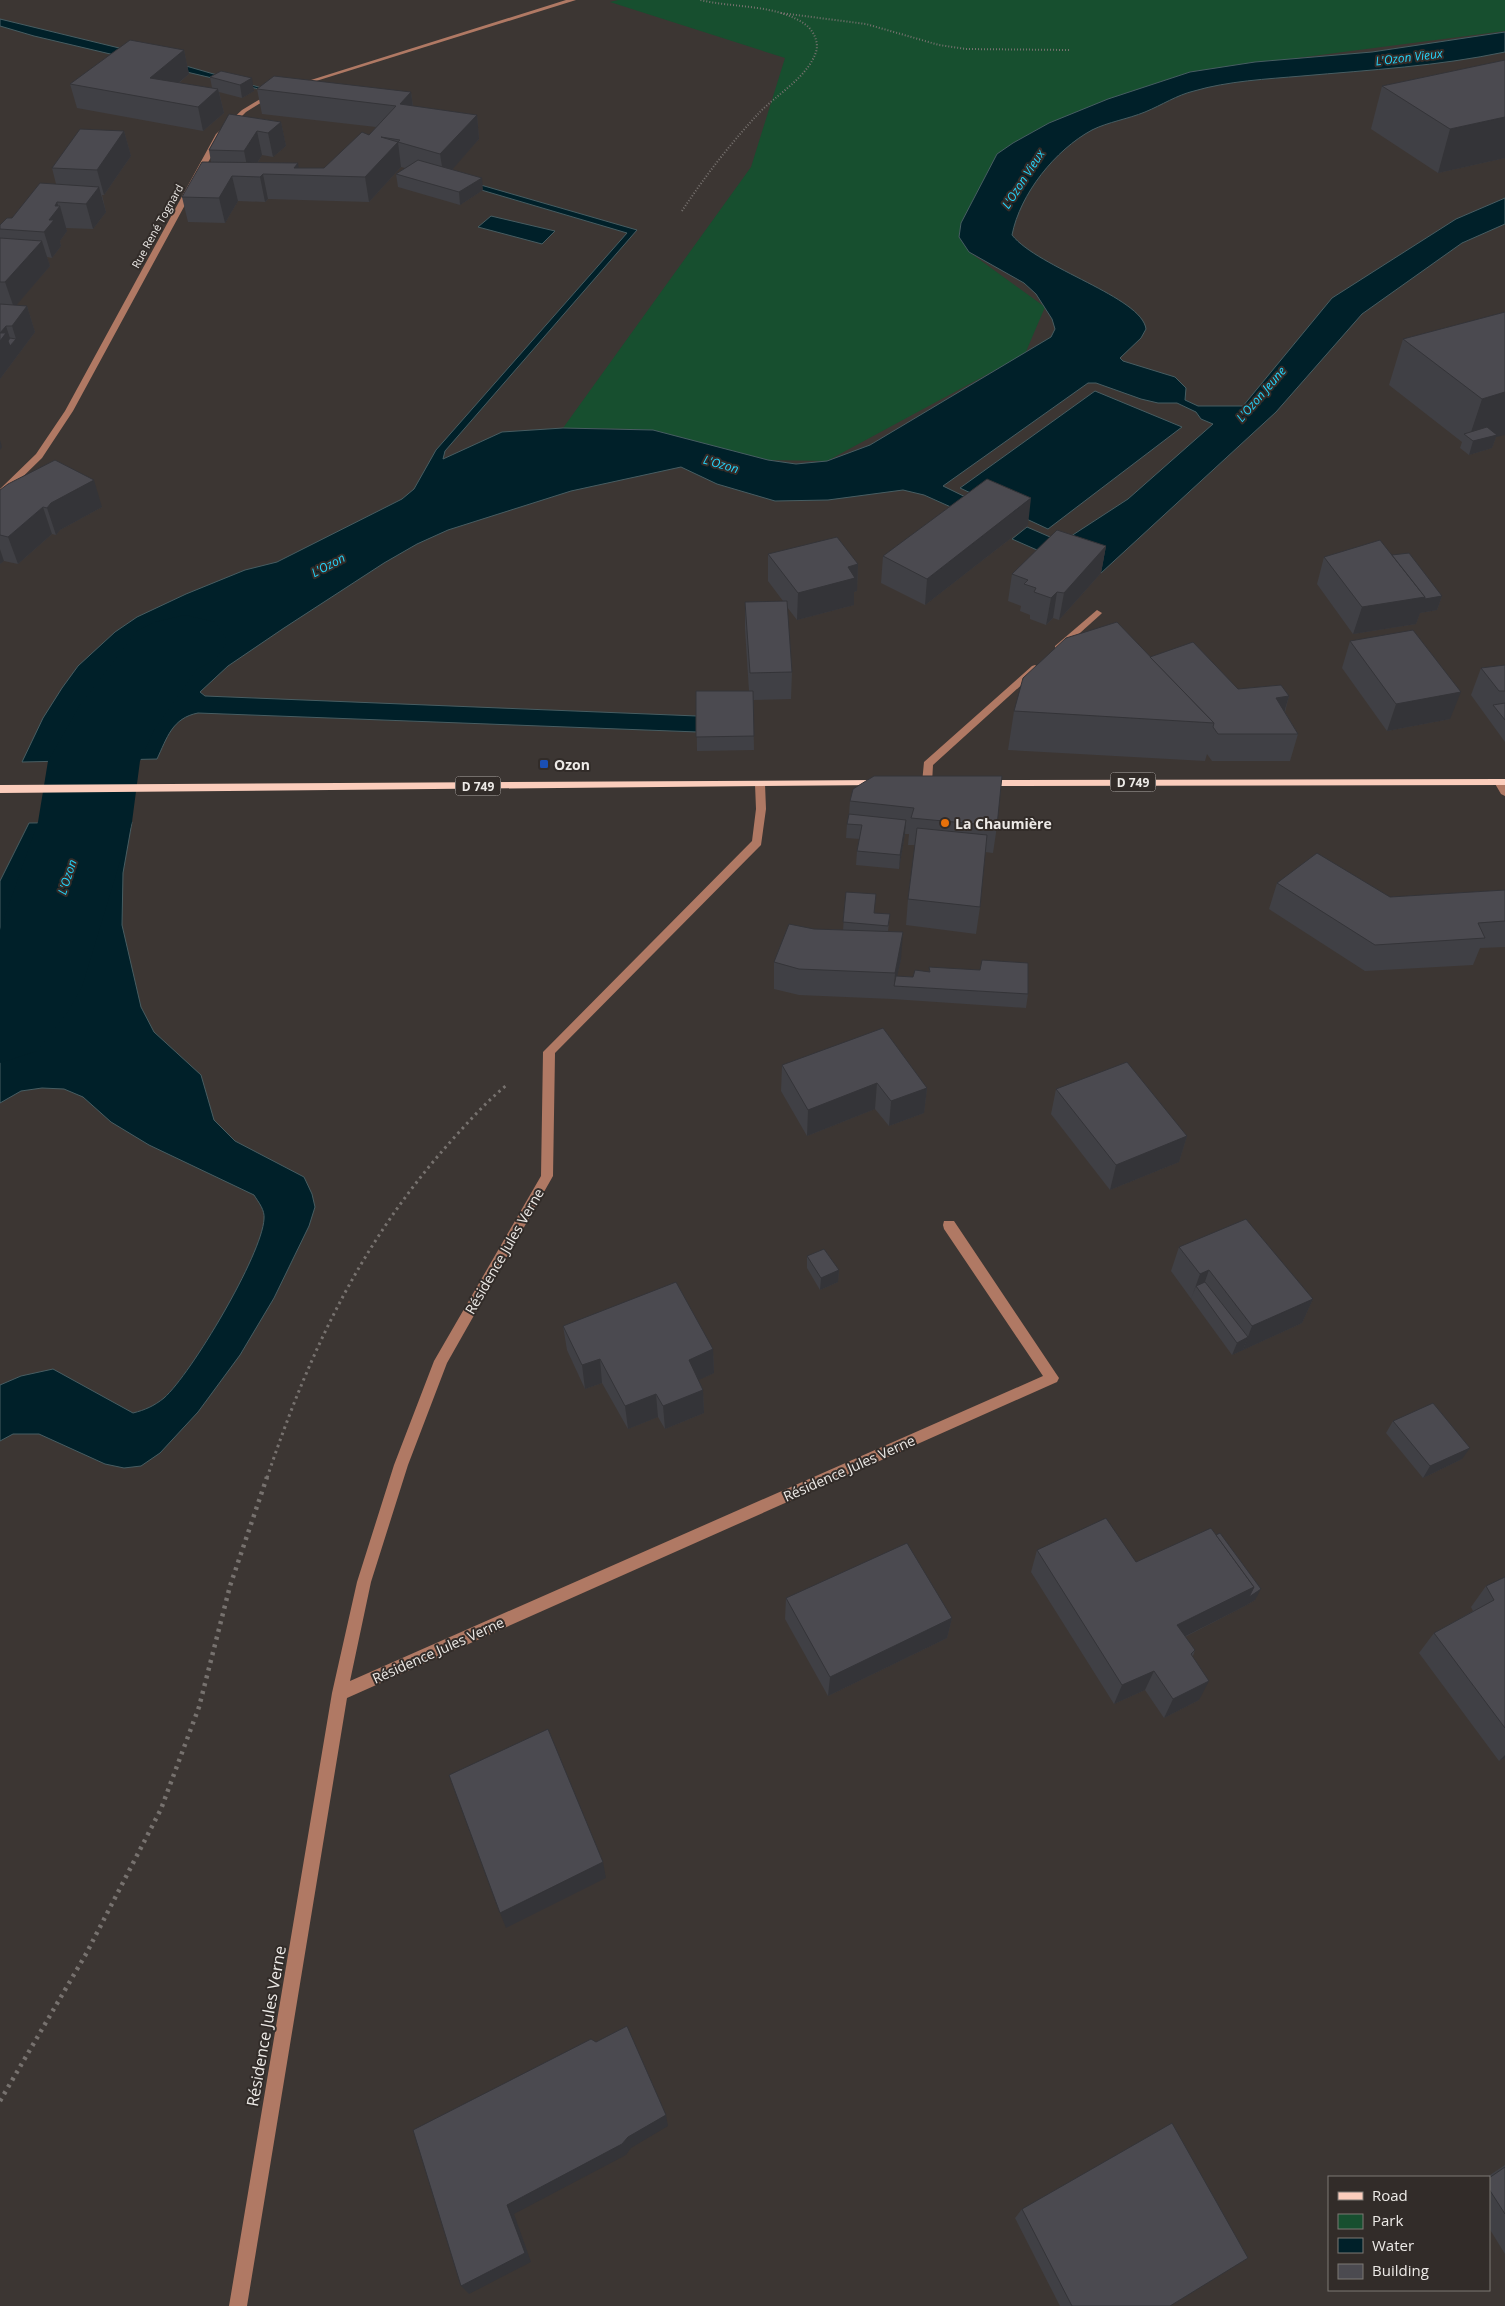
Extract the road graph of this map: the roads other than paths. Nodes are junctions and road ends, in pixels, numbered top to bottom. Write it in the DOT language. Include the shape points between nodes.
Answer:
graph roads {
  1 [pos="573,0"];
  2 [pos="293,86"];
  3 [pos="284,89"];
  4 [pos="0,494"];
  5 [pos="1097,613"];
  6 [pos="1502,782"];
  7 [pos="888,783"];
  8 [pos="927,783"];
  9 [pos="974,783"];
  10 [pos="760,784"];
  11 [pos="0,789"];
  12 [pos="1505,792"];
  13 [pos="949,1225"];
  14 [pos="340,1693"];
  15 [pos="238,2306"];
  1 -- 2 [label="street"];
  3 -- 4 [label="street, Rue René Tognard" via="244,111 220,134 69,411 39,456"];
  5 -- 8 [label="street" via="928,764"];
  6 -- 9 [label="main road, D 749"];
  6 -- 12 [label="street"];
  7 -- 10 [label="main road, D 749"];
  10 -- 11 [label="main road, D 749"];
  10 -- 14 [label="street, Résidence Jules Verne" via="757,842 549,1052 547,1176 441,1361 401,1465 364,1582"];
  13 -- 14 [label="street, Résidence Jules Verne" via="1052,1378"];
  14 -- 15 [label="street, Résidence Jules Verne"];
}
